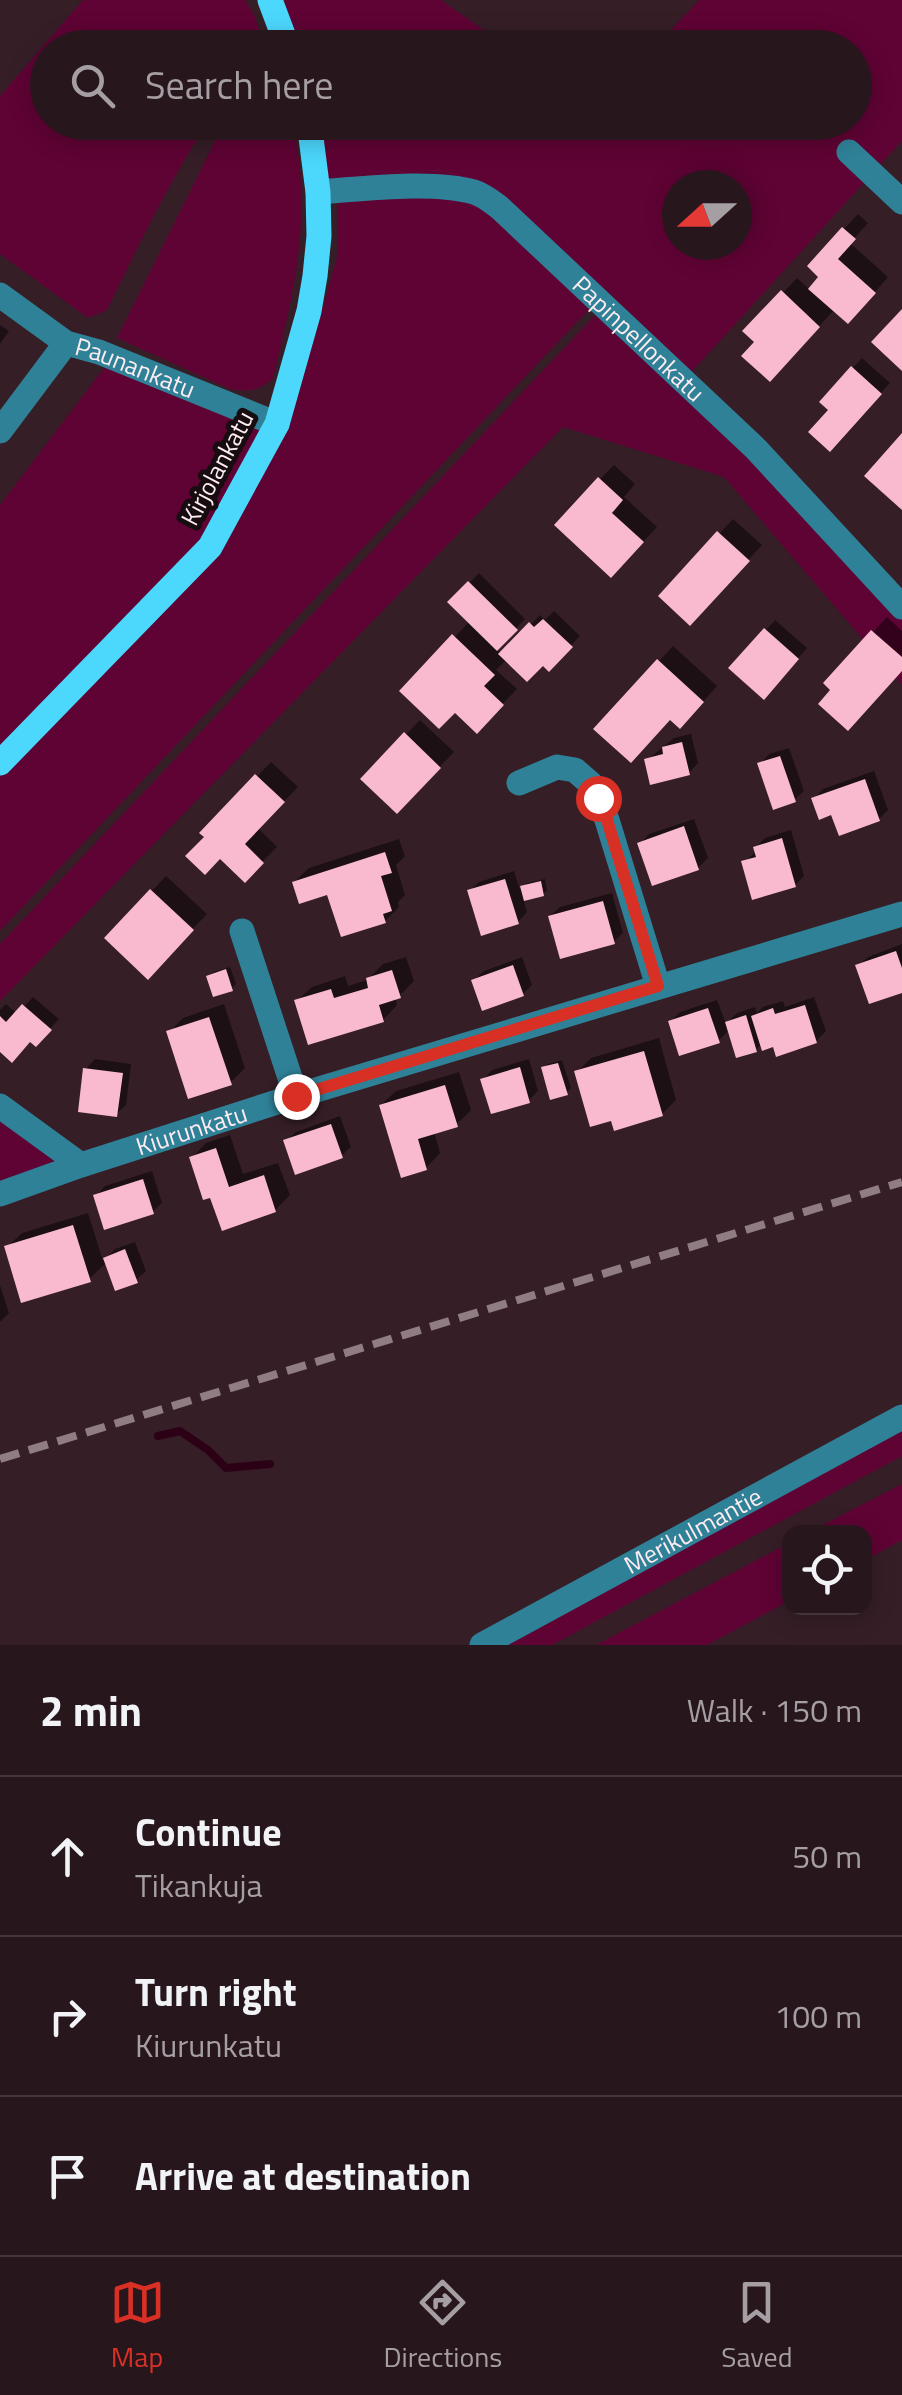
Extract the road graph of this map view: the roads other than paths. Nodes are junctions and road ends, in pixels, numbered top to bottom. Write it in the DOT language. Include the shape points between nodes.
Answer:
graph roads {
  1 [pos="270,0"];
  2 [pos="281,30"];
  3 [pos="311,140"];
  4 [pos="849,152"];
  5 [pos="318,192"];
  6 [pos="902,202"];
  7 [pos="0,295"];
  8 [pos="66,343"];
  9 [pos="277,424"];
  10 [pos="0,432"];
  11 [pos="902,607"];
  12 [pos="0,763"];
  13 [pos="519,783"];
  14 [pos="902,914"];
  15 [pos="242,931"];
  16 [pos="658,986"];
  17 [pos="296,1096"];
  18 [pos="0,1106"];
  19 [pos="81,1165"];
  20 [pos="0,1194"];
  21 [pos="902,1417"];
  22 [pos="482,1645"];
  1 -- 2 [label="main road"];
  3 -- 5 [label="main road, Kirjolankatu"];
  4 -- 6 [label="street"];
  5 -- 9 [label="main road, Kirjolankatu" via="315,276"];
  5 -- 11 [label="street, Papinpellonkatu" via="429,187 487,198 756,449"];
  7 -- 8 [label="street, Paunankatu"];
  8 -- 9 [label="street, Paunankatu"];
  8 -- 10 [label="street"];
  9 -- 12 [label="main road, Kirjolankatu" via="210,547"];
  13 -- 16 [label="street" via="557,767 575,770 591,784"];
  14 -- 16 [label="street, Kiurunkatu"];
  15 -- 17 [label="street"];
  16 -- 17 [label="street, Kiurunkatu"];
  17 -- 19 [label="street, Kiurunkatu"];
  18 -- 19 [label="street"];
  19 -- 20 [label="street, Kiurunkatu"];
  21 -- 22 [label="street, Merikulmantie"];
}
